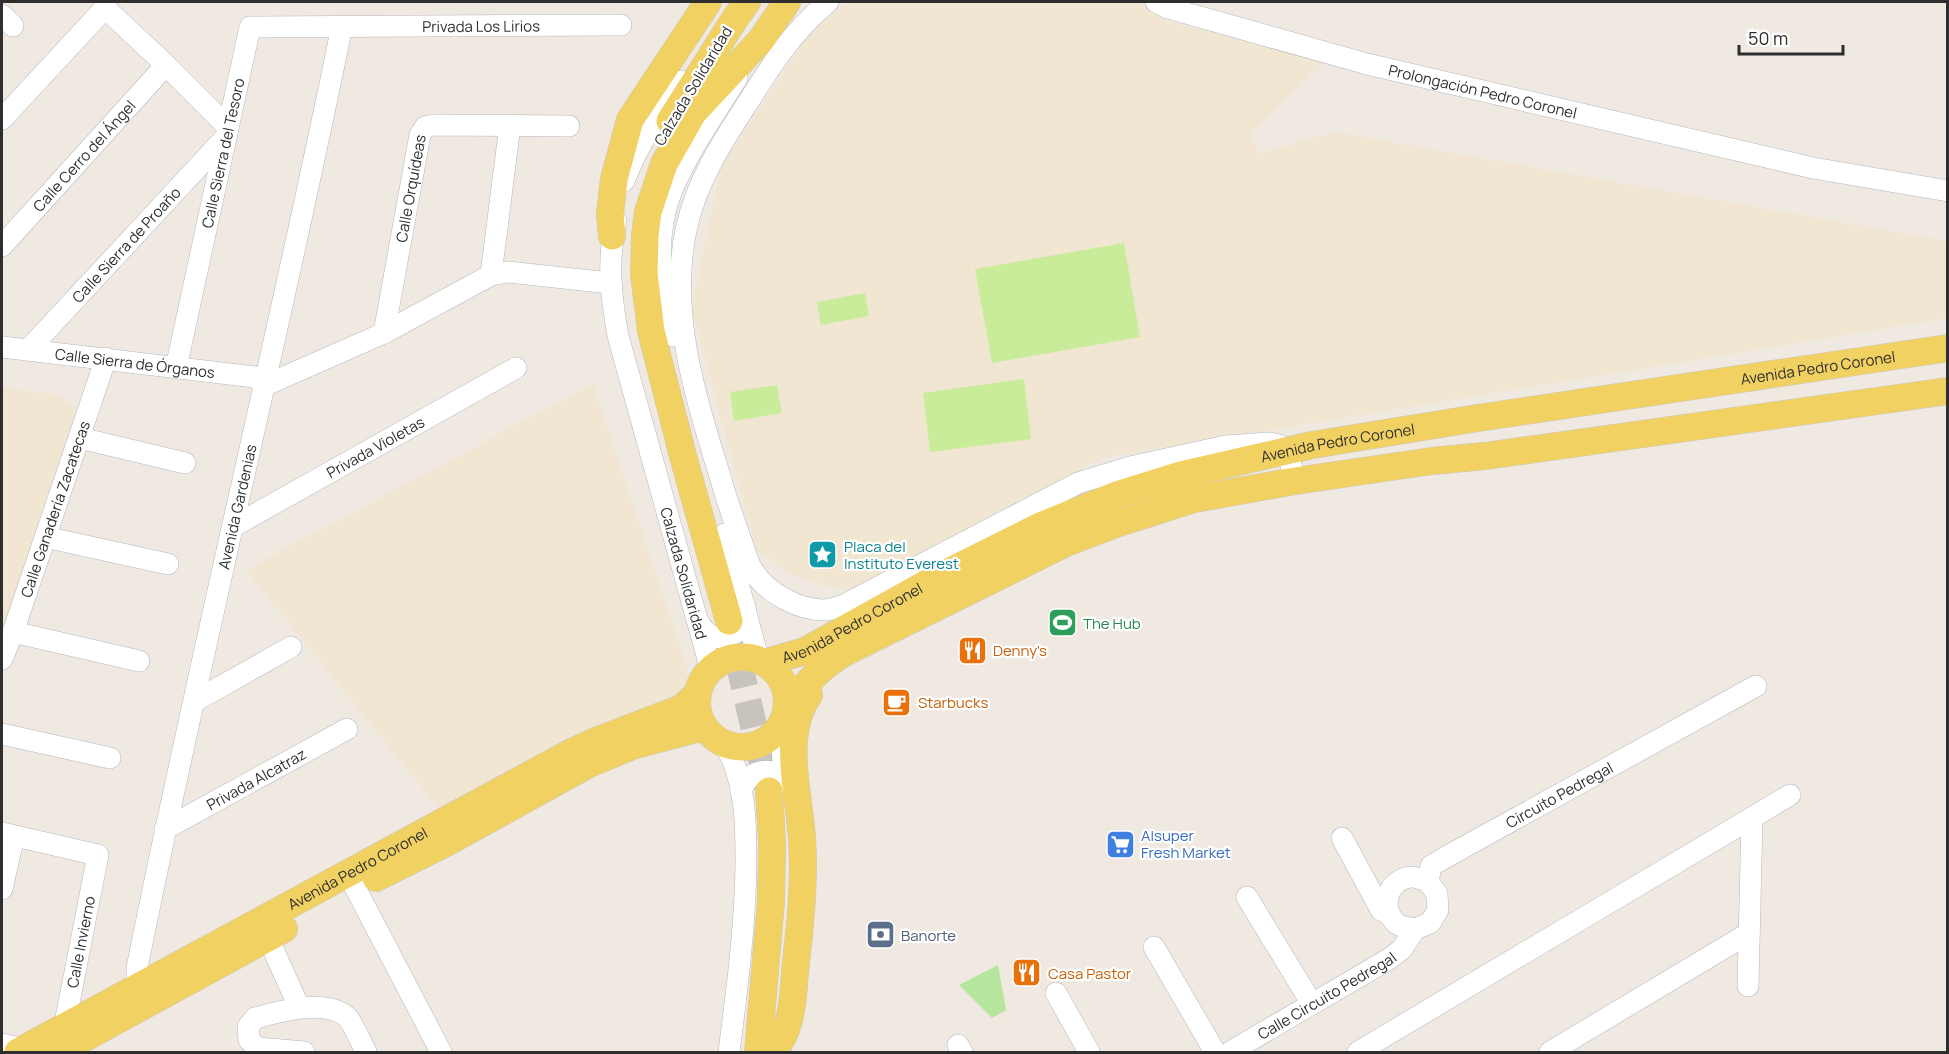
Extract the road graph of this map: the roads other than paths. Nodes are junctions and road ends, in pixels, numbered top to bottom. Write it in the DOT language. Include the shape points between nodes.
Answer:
graph roads {
  1 [pos="708,2"];
  2 [pos="828,2"];
  3 [pos="1156,2"];
  4 [pos="785,7"];
  5 [pos="742,9"];
  6 [pos="621,25"];
  7 [pos="342,26"];
  8 [pos="166,65"];
  9 [pos="2,119"];
  10 [pos="510,125"];
  11 [pos="569,126"];
  12 [pos="226,132"];
  13 [pos="1947,190"];
  14 [pos="612,236"];
  15 [pos="2,246"];
  16 [pos="491,275"];
  17 [pos="610,283"];
  18 [pos="384,333"];
  19 [pos="2,347"];
  20 [pos="1947,348"];
  21 [pos="28,350"];
  22 [pos="106,358"];
  23 [pos="176,368"];
  24 [pos="516,368"];
  25 [pos="266,385"];
  26 [pos="1947,391"];
  27 [pos="80,438"];
  28 [pos="1287,450"];
  29 [pos="185,463"];
  30 [pos="1294,481"];
  31 [pos="234,526"];
  32 [pos="1040,526"];
  33 [pos="45,537"];
  34 [pos="168,564"];
  35 [pos="993,578"];
  36 [pos="958,595"];
  37 [pos="721,617"];
  38 [pos="13,632"];
  39 [pos="291,647"];
  40 [pos="2,659"];
  41 [pos="762,660"];
  42 [pos="139,661"];
  43 [pos="705,681"];
  44 [pos="1756,686"];
  45 [pos="195,700"];
  46 [pos="784,719"];
  47 [pos="704,727"];
  48 [pos="347,729"];
  49 [pos="2,734"];
  50 [pos="725,745"];
  51 [pos="110,758"];
  52 [pos="763,790"];
  53 [pos="1790,795"];
  54 [pos="1752,818"];
  55 [pos="165,830"];
  56 [pos="8,835"];
  57 [pos="1342,838"];
  58 [pos="352,881"];
  59 [pos="1428,881"];
  60 [pos="2,890"];
  61 [pos="1247,897"];
  62 [pos="1388,913"];
  63 [pos="1415,929"];
  64 [pos="1749,933"];
  65 [pos="268,938"];
  66 [pos="1154,947"];
  67 [pos="138,986"];
  68 [pos="1748,986"];
  69 [pos="1056,993"];
  70 [pos="1312,1004"];
  71 [pos="299,1007"];
  72 [pos="62,1040"];
  73 [pos="18,1049"];
  74 [pos="772,1049"];
  75 [pos="304,1053"];
  76 [pos="366,1053"];
  77 [pos="441,1053"];
  78 [pos="729,1053"];
  79 [pos="742,1053"];
  80 [pos="1089,1053"];
  81 [pos="1215,1053"];
  82 [pos="1230,1053"];
  83 [pos="1358,1053"];
  84 [pos="1550,1053"];
  1 -- 14 [label="main road" via="630,120 614,179"];
  2 -- 28 [label="street" via="782,50 714,155 694,199 680,273 682,326 710,443 752,569 766,586 809,608 826,610 842,606 1077,483 1130,466 1226,446 1269,443"];
  3 -- 13 [label="street, Prolongación Pedro Coronel" via="1367,64 1813,168"];
  4 -- 37 [label="main road, Calzada Solidaridad" via="761,40 693,113 664,164 648,212 645,235 644,274 651,330"];
  5 -- 14 [label="street, Calzada Solidaridad" via="683,78 648,129 624,183"];
  5 -- 37 [label="main road, Calzada Solidaridad" via="657,142 637,195 627,255 629,302 638,346"];
  6 -- 7 [label="street, Privada Los Lirios"];
  7 -- 12 [label="street, Calle Sierra del Tesoro" via="250,27"];
  7 -- 25 [label="street, Avenida Gardenias"];
  8 -- 9 [label="street" via="105,8"];
  8 -- 12 [label="street"];
  8 -- 15 [label="street, Calle Cerro del Ángel"];
  10 -- 11 [label="street, Calle Orquídeas"];
  10 -- 16 [label="street"];
  10 -- 18 [label="street, Calle Orquídeas" via="432,125 420,135"];
  12 -- 21 [label="street, Calle Sierra de Proaño"];
  12 -- 23 [label="street, Calle Sierra del Tesoro"];
  14 -- 17 [label="street, Calzada Solidaridad"];
  16 -- 17 [label="street" via="508,272"];
  16 -- 18 [label="street"];
  17 -- 37 [label="street, Calzada Solidaridad" via="618,336"];
  18 -- 25 [label="street"];
  19 -- 21 [label="street, Calle Sierra de Órganos"];
  20 -- 28 [label="main road, Avenida Pedro Coronel"];
  21 -- 22 [label="street, Calle Sierra de Órganos"];
  22 -- 23 [label="street, Calle Sierra de Órganos"];
  22 -- 27 [label="street, Calle Ganadería Zacatecas"];
  23 -- 25 [label="street, Calle Sierra de Órganos" via="255,377"];
  24 -- 31 [label="street, Privada Violetas"];
  25 -- 31 [label="street, Avenida Gardenias"];
  26 -- 30 [label="main road, Avenida Pedro Coronel"];
  27 -- 29 [label="street"];
  27 -- 33 [label="street, Calle Ganadería Zacatecas"];
  28 -- 30 [label="street"];
  28 -- 32 [label="main road, Avenida Pedro Coronel" via="1154,483"];
  30 -- 35 [label="main road, Avenida Pedro Coronel" via="1194,500 1116,524"];
  31 -- 45 [label="street, Avenida Gardenias"];
  32 -- 35 [label="street" via="1050,529 1048,543 999,567"];
  32 -- 41 [label="main road, Avenida Pedro Coronel" via="805,651"];
  33 -- 34 [label="street"];
  33 -- 38 [label="street, Calle Ganadería Zacatecas"];
  35 -- 36 [label="main road, Avenida Pedro Coronel"];
  36 -- 46 [label="main road, Avenida Pedro Coronel" via="831,660 801,689"];
  36 -- 74 [label="main road" via="945,611 835,667 822,678 801,710 794,745 803,890 790,1020"];
  37 -- 41 [label="street, Calzada Solidaridad"];
  37 -- 43 [label="street, Calzada Solidaridad"];
  38 -- 40 [label="street, Calle Ganadería Zacatecas"];
  38 -- 42 [label="street"];
  39 -- 45 [label="street"];
  41 -- 43 [label="main road" via="727,660"];
  41 -- 46 [label="main road" via="776,671 783,684 787,698"];
  43 -- 47 [label="main road" via="698,711"];
  43 -- 58 [label="main road, Avenida Pedro Coronel" via="682,708 579,749"];
  44 -- 59 [label="street, Circuito Pedregal" via="1446,857 1431,866"];
  45 -- 55 [label="street, Avenida Gardenias"];
  46 -- 50 [label="main road" via="762,744 750,748"];
  46 -- 52 [label="street" via="782,752"];
  47 -- 50 [label="main road"];
  47 -- 58 [label="main road, Avenida Pedro Coronel" via="632,746 590,764 446,843"];
  48 -- 55 [label="street, Privada Alcatraz"];
  49 -- 51 [label="street"];
  50 -- 52 [label="street" via="736,770"];
  52 -- 74 [label="main road" via="772,841"];
  52 -- 78 [label="street" via="746,838 745,902"];
  52 -- 79 [label="main road" via="759,880"];
  53 -- 54 [label="street"];
  54 -- 64 [label="street"];
  54 -- 83 [label="street"];
  55 -- 67 [label="street, Avenida Gardenias" via="137,968"];
  56 -- 60 [label="street"];
  56 -- 72 [label="street, Calle Invierno" via="98,855"];
  57 -- 62 [label="street" via="1381,910"];
  58 -- 65 [label="main road, Avenida Pedro Coronel"];
  58 -- 67 [label="main road, Avenida Pedro Coronel"];
  58 -- 77 [label="street"];
  59 -- 62 [label="street" via="1412,876 1396,882 1387,896"];
  59 -- 63 [label="street" via="1437,894 1438,909 1430,923"];
  61 -- 70 [label="street"];
  62 -- 63 [label="street" via="1399,926"];
  63 -- 70 [label="street, Calle Circuito Pedregal" via="1402,949 1389,959"];
  64 -- 68 [label="street"];
  64 -- 84 [label="street"];
  65 -- 71 [label="street"];
  65 -- 72 [label="main road, Avenida Pedro Coronel"];
  66 -- 81 [label="street"];
  67 -- 72 [label="main road, Avenida Pedro Coronel"];
  69 -- 80 [label="street"];
  70 -- 82 [label="street, Calle Circuito Pedregal"];
  71 -- 75 [label="street" via="255,1018 248,1027 249,1040 258,1048"];
  71 -- 76 [label="street" via="334,1009 347,1017"];
  72 -- 73 [label="main road, Avenida Pedro Coronel"];
}
